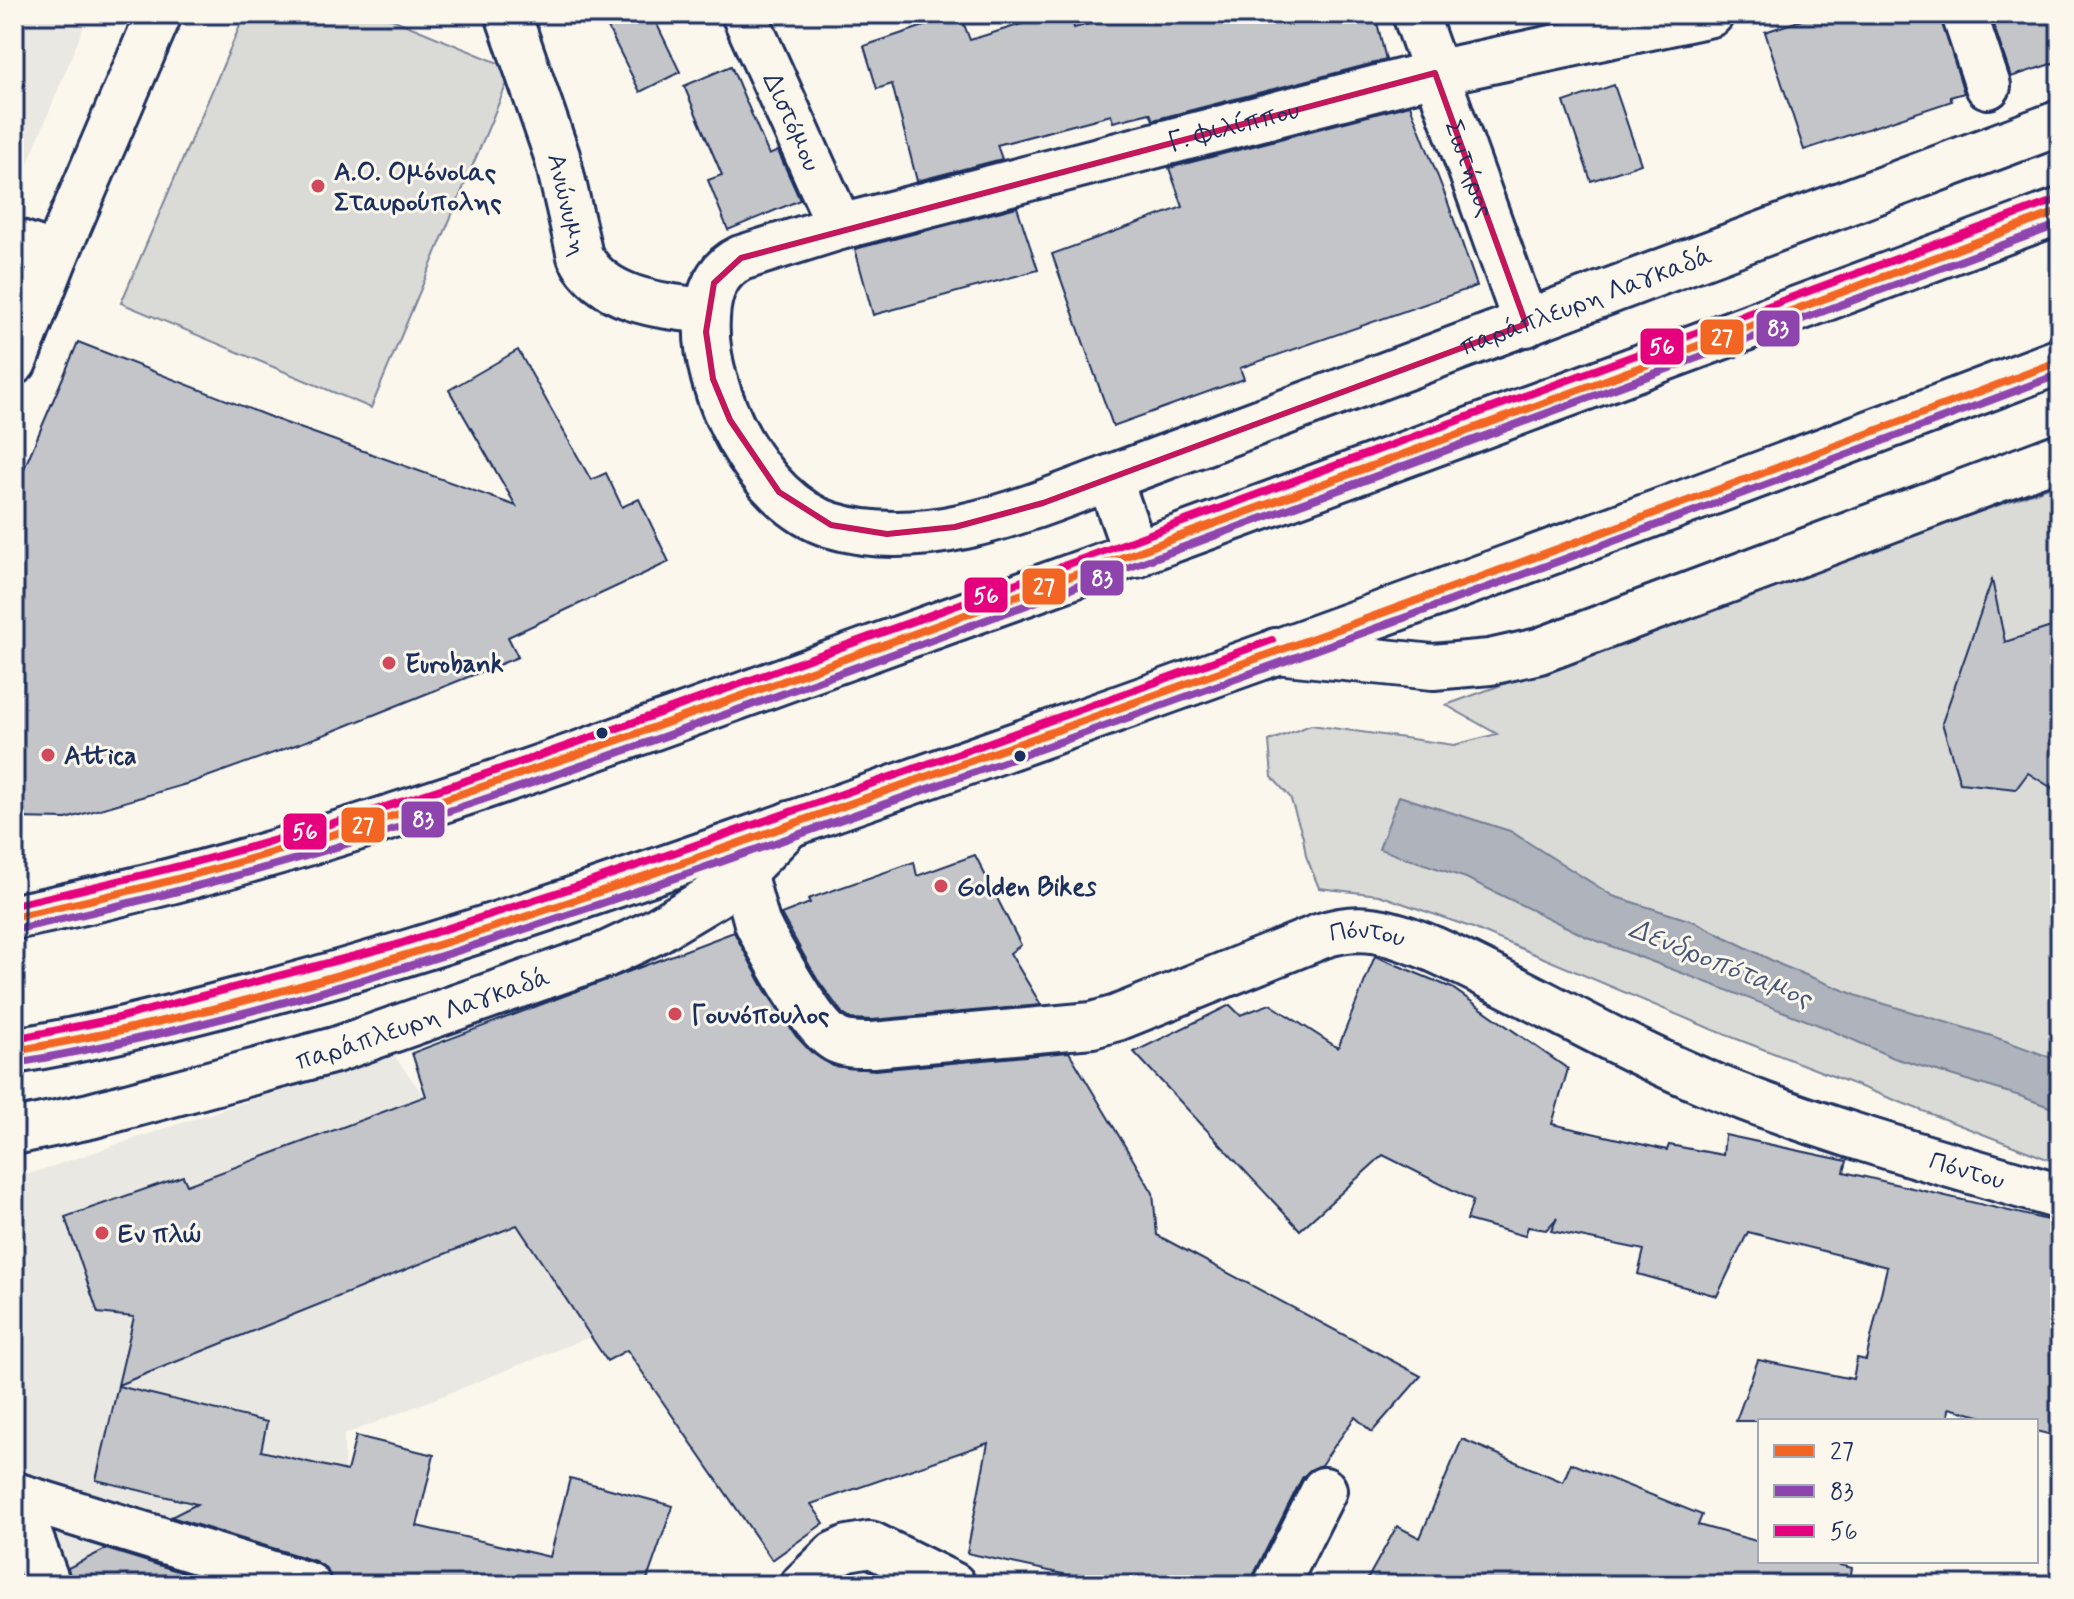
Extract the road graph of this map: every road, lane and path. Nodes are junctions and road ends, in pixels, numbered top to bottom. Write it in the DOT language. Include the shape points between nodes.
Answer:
graph roads {
  1 [pos="159,14"];
  2 [pos="508,14"];
  3 [pos="744,14"];
  4 [pos="1415,14"];
  5 [pos="1711,14"];
  6 [pos="1964,14"];
  7 [pos="1435,73"];
  8 [pos="1988,86"];
  9 [pos="2060,123"];
  10 [pos="2060,211"];
  11 [pos="840,227"];
  12 [pos="14,241"];
  13 [pos="56,255"];
  14 [pos="707,311"];
  15 [pos="1526,324"];
  16 [pos="2060,361"];
  17 [pos="14,362"];
  18 [pos="2060,456"];
  19 [pos="1109,478"];
  20 [pos="1136,555"];
  21 [pos="1276,651"];
  22 [pos="790,824"];
  23 [pos="743,872"];
  24 [pos="14,917"];
  25 [pos="14,1051"];
  26 [pos="14,1132"];
  27 [pos="2060,1197"];
  28 [pos="1324,1490"];
  29 [pos="14,1494"];
  30 [pos="48,1585"];
  31 [pos="308,1585"];
  32 [pos="803,1585"];
  33 [pos="953,1585"];
  34 [pos="1276,1585"];
  1 -- 13 [label="main road"];
  2 -- 14 [label="main road, Ανώνυμη" via="557,156 587,270 607,288 627,296"];
  3 -- 11 [label="main road, Διστόμου"];
  4 -- 7 [label="main road, Σωτήρος"];
  5 -- 7 [label="main road, Γ. Φιλίππου"];
  6 -- 8 [label="main road"];
  7 -- 11 [label="main road, Γ. Φιλίππου"];
  7 -- 15 [label="main road, Σωτήρος"];
  9 -- 15 [label="main road, παράπλευρη Λαγκαδά"];
  10 -- 20 [label="main road"];
  11 -- 14 [label="main road, Γ. Φιλίππου" via="735,260 710,295"];
  12 -- 13 [label="main road"];
  13 -- 17 [label="main road"];
  14 -- 19 [label="main road, παράπλευρη Λαγκαδά" via="713,379 742,441 779,492 801,512 823,522 877,533 955,527"];
  15 -- 19 [label="main road, παράπλευρη Λαγκαδά"];
  16 -- 21 [label="main road"];
  18 -- 21 [label="main road" via="1539,651 1433,667"];
  19 -- 20 [label="main road"];
  20 -- 24 [label="main road" via="402,814 145,888"];
  21 -- 22 [label="main road"];
  22 -- 23 [label="main road, παράπλευρη Λαγκαδά"];
  22 -- 25 [label="main road" via="399,957 117,1031"];
  23 -- 26 [label="main road, παράπλευρη Λαγκαδά" via="654,932 544,977 335,1050"];
  23 -- 27 [label="main road, Πόντου" via="764,937 816,1020 848,1044 1092,1025 1321,936 1361,927 1433,949 1719,1088"];
  28 -- 34 [label="main road"];
  29 -- 30 [label="main road"];
  29 -- 31 [label="main road"];
  32 -- 33 [label="main road" via="835,1554 870,1544"];
}
